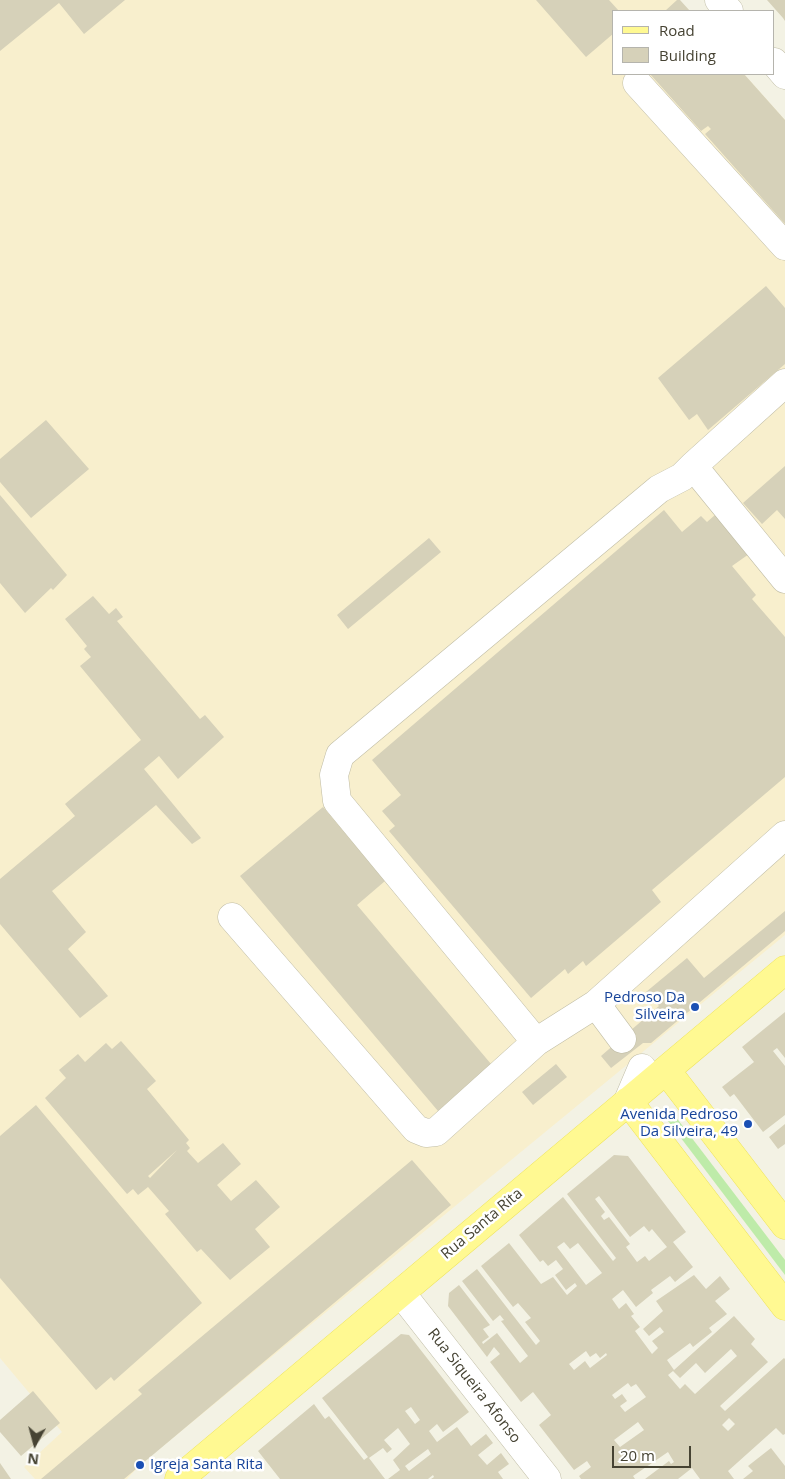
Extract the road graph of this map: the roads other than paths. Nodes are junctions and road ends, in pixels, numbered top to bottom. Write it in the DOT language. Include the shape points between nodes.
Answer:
graph roads {
  1 [pos="719,0"];
  2 [pos="728,10"];
  3 [pos="775,63"];
  4 [pos="785,75"];
  5 [pos="637,83"];
  6 [pos="785,246"];
  7 [pos="785,383"];
  8 [pos="693,466"];
  9 [pos="785,579"];
  10 [pos="785,835"];
  11 [pos="232,917"];
  12 [pos="785,970"];
  13 [pos="596,1004"];
  14 [pos="536,1042"];
  15 [pos="640,1057"];
  16 [pos="628,1101"];
  17 [pos="785,1224"];
  18 [pos="401,1293"];
  19 [pos="785,1306"];
  20 [pos="179,1479"];
  21 [pos="547,1479"];
  1 -- 2 [label="street"];
  3 -- 4 [label="street"];
  5 -- 6 [label="street"];
  7 -- 8 [label="street"];
  8 -- 9 [label="street"];
  8 -- 14 [label="street" via="682,477 659,489 340,755 334,775 338,801"];
  10 -- 13 [label="street"];
  11 -- 14 [label="street" via="416,1129 436,1132"];
  12 -- 15 [label="main road, Rua Santa Rita"];
  13 -- 14 [label="street"];
  13 -- 15 [label="street"];
  15 -- 16 [label="main road, Rua Santa Rita"];
  15 -- 17 [label="main road"];
  16 -- 18 [label="main road, Rua Santa Rita"];
  16 -- 19 [label="main road"];
  18 -- 20 [label="main road, Rua Santa Rita"];
  18 -- 21 [label="street, Rua Siqueira Afonso"];
}
